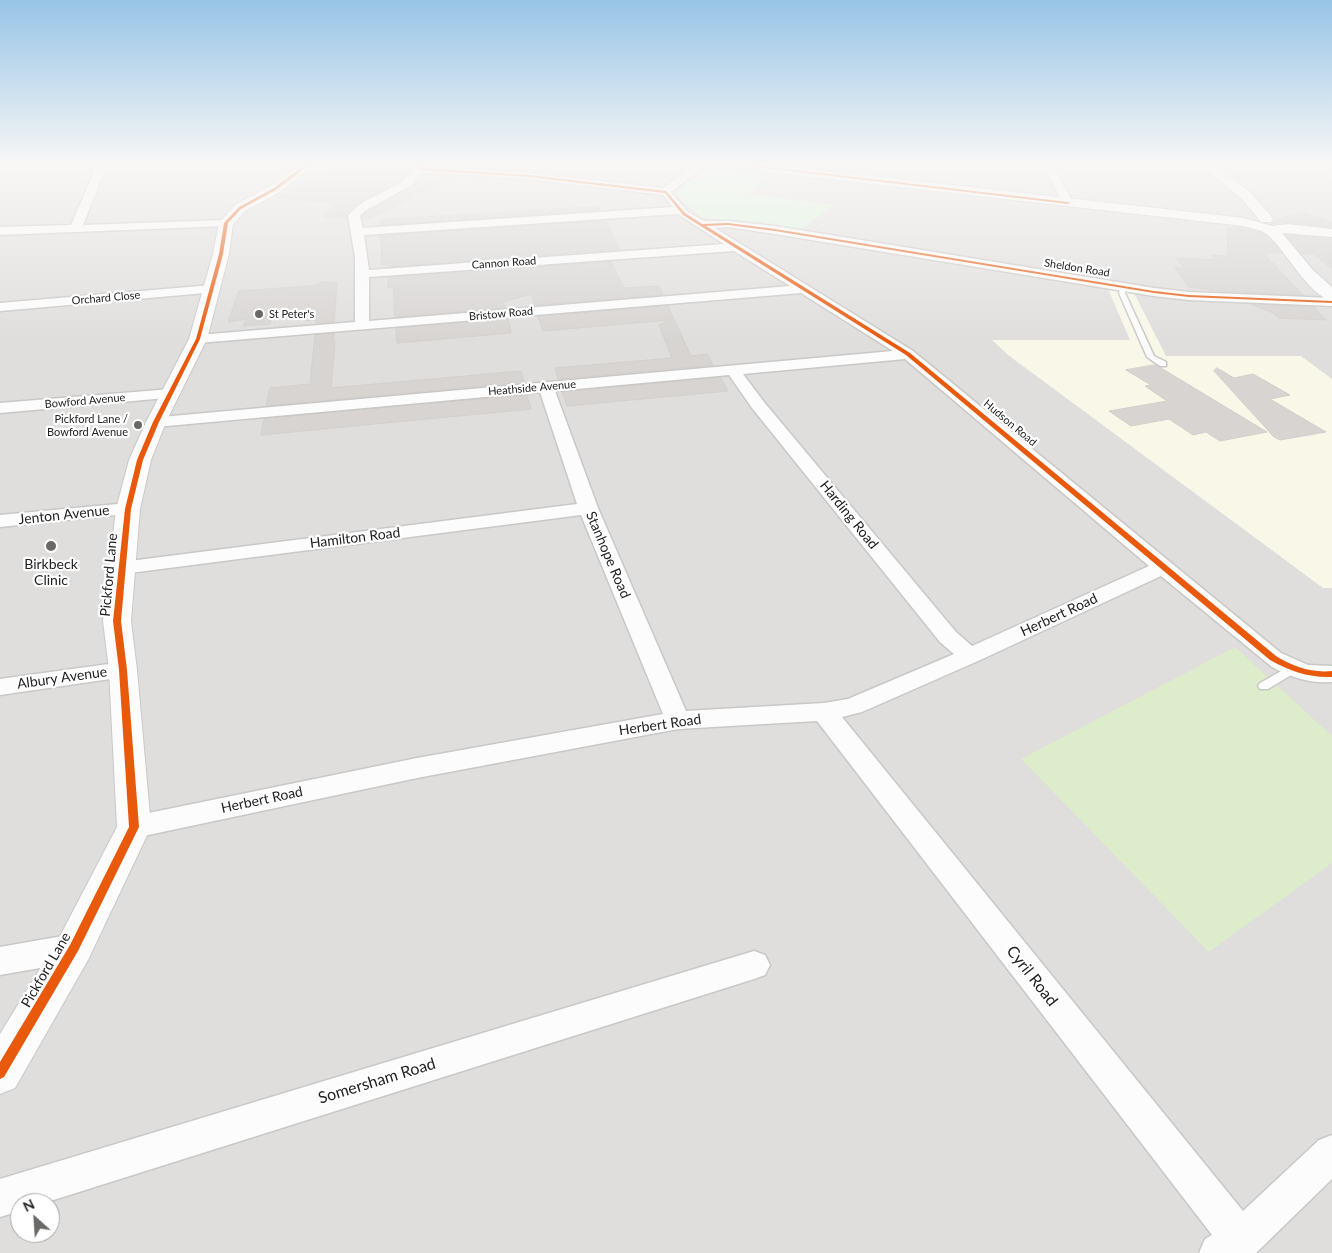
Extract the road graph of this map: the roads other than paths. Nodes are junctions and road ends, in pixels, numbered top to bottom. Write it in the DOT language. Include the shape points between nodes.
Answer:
graph roads {
  1 [pos="77,223"];
  2 [pos="182,223"];
  3 [pos="226,223"];
  4 [pos="356,223"];
  5 [pos="483,223"];
  6 [pos="1262,223"];
  7 [pos="1269,224"];
  8 [pos="702,225"];
  9 [pos="76,227"];
  10 [pos="0,231"];
  11 [pos="359,232"];
  12 [pos="1332,233"];
  13 [pos="736,246"];
  14 [pos="363,274"];
  15 [pos="1123,287"];
  16 [pos="212,289"];
  17 [pos="803,289"];
  18 [pos="1332,296"];
  19 [pos="1332,302"];
  20 [pos="0,307"];
  21 [pos="362,326"];
  22 [pos="198,340"];
  23 [pos="908,354"];
  24 [pos="1163,364"];
  25 [pos="733,370"];
  26 [pos="546,387"];
  27 [pos="171,394"];
  28 [pos="0,408"];
  29 [pos="156,422"];
  30 [pos="588,508"];
  31 [pos="128,509"];
  32 [pos="0,521"];
  33 [pos="1164,566"];
  34 [pos="122,568"];
  35 [pos="970,656"];
  36 [pos="1292,669"];
  37 [pos="123,670"];
  38 [pos="1332,674"];
  39 [pos="1264,686"];
  40 [pos="0,687"];
  41 [pos="824,712"];
  42 [pos="678,720"];
  43 [pos="134,827"];
  44 [pos="74,948"];
  45 [pos="0,960"];
  46 [pos="754,965"];
  47 [pos="0,1073"];
  48 [pos="1332,1153"];
  49 [pos="0,1198"];
  50 [pos="1230,1247"];
  1 -- 9 [label="street"];
  2 -- 9 [label="street"];
  3 -- 16 [label="street, Pickford Lane" via="222,254"];
  4 -- 11 [label="street"];
  5 -- 11 [label="street"];
  6 -- 7 [label="street"];
  7 -- 12 [label="street"];
  7 -- 18 [label="street" via="1306,273"];
  8 -- 13 [label="street, Hudson Road"];
  8 -- 15 [label="street, Sheldon Road" via="728,224 775,230"];
  9 -- 10 [label="street"];
  11 -- 14 [label="street"];
  13 -- 14 [label="street, Cannon Road"];
  13 -- 17 [label="street, Hudson Road"];
  14 -- 21 [label="street"];
  15 -- 19 [label="street, Sheldon Road" via="1189,296"];
  15 -- 24 [label="lane" via="1122,293 1151,357"];
  16 -- 20 [label="street, Orchard Close"];
  16 -- 22 [label="street, Pickford Lane"];
  17 -- 21 [label="street, Bristow Road"];
  17 -- 23 [label="street, Hudson Road"];
  21 -- 22 [label="street, Bristow Road"];
  22 -- 27 [label="street, Pickford Lane"];
  23 -- 25 [label="street, Heathside Avenue"];
  23 -- 33 [label="street, Hudson Road"];
  25 -- 26 [label="street, Heathside Avenue"];
  25 -- 35 [label="street, Harding Road" via="948,637"];
  26 -- 29 [label="street, Heathside Avenue"];
  26 -- 30 [label="street, Stanhope Road"];
  27 -- 28 [label="street, Bowford Avenue"];
  27 -- 29 [label="street, Pickford Lane"];
  29 -- 31 [label="street, Pickford Lane" via="140,460"];
  30 -- 34 [label="street, Hamilton Road"];
  30 -- 42 [label="street, Stanhope Road"];
  31 -- 32 [label="street, Jenton Avenue"];
  31 -- 34 [label="street, Pickford Lane"];
  33 -- 35 [label="street, Herbert Road"];
  33 -- 36 [label="street, Hudson Road" via="1273,658"];
  34 -- 37 [label="street, Pickford Lane" via="117,621"];
  35 -- 41 [label="street, Herbert Road" via="853,706"];
  36 -- 38 [label="street, Hudson Road"];
  36 -- 39 [label="lane"];
  37 -- 40 [label="street, Albury Avenue"];
  37 -- 43 [label="street, Pickford Lane"];
  41 -- 42 [label="street, Herbert Road"];
  41 -- 50 [label="street, Cyril Road"];
  42 -- 43 [label="street, Herbert Road" via="417,768"];
  43 -- 44 [label="street, Pickford Lane"];
  44 -- 45 [label="street"];
  44 -- 47 [label="street, Pickford Lane"];
  46 -- 49 [label="street, Somersham Road"];
  48 -- 50 [label="street"];
}
